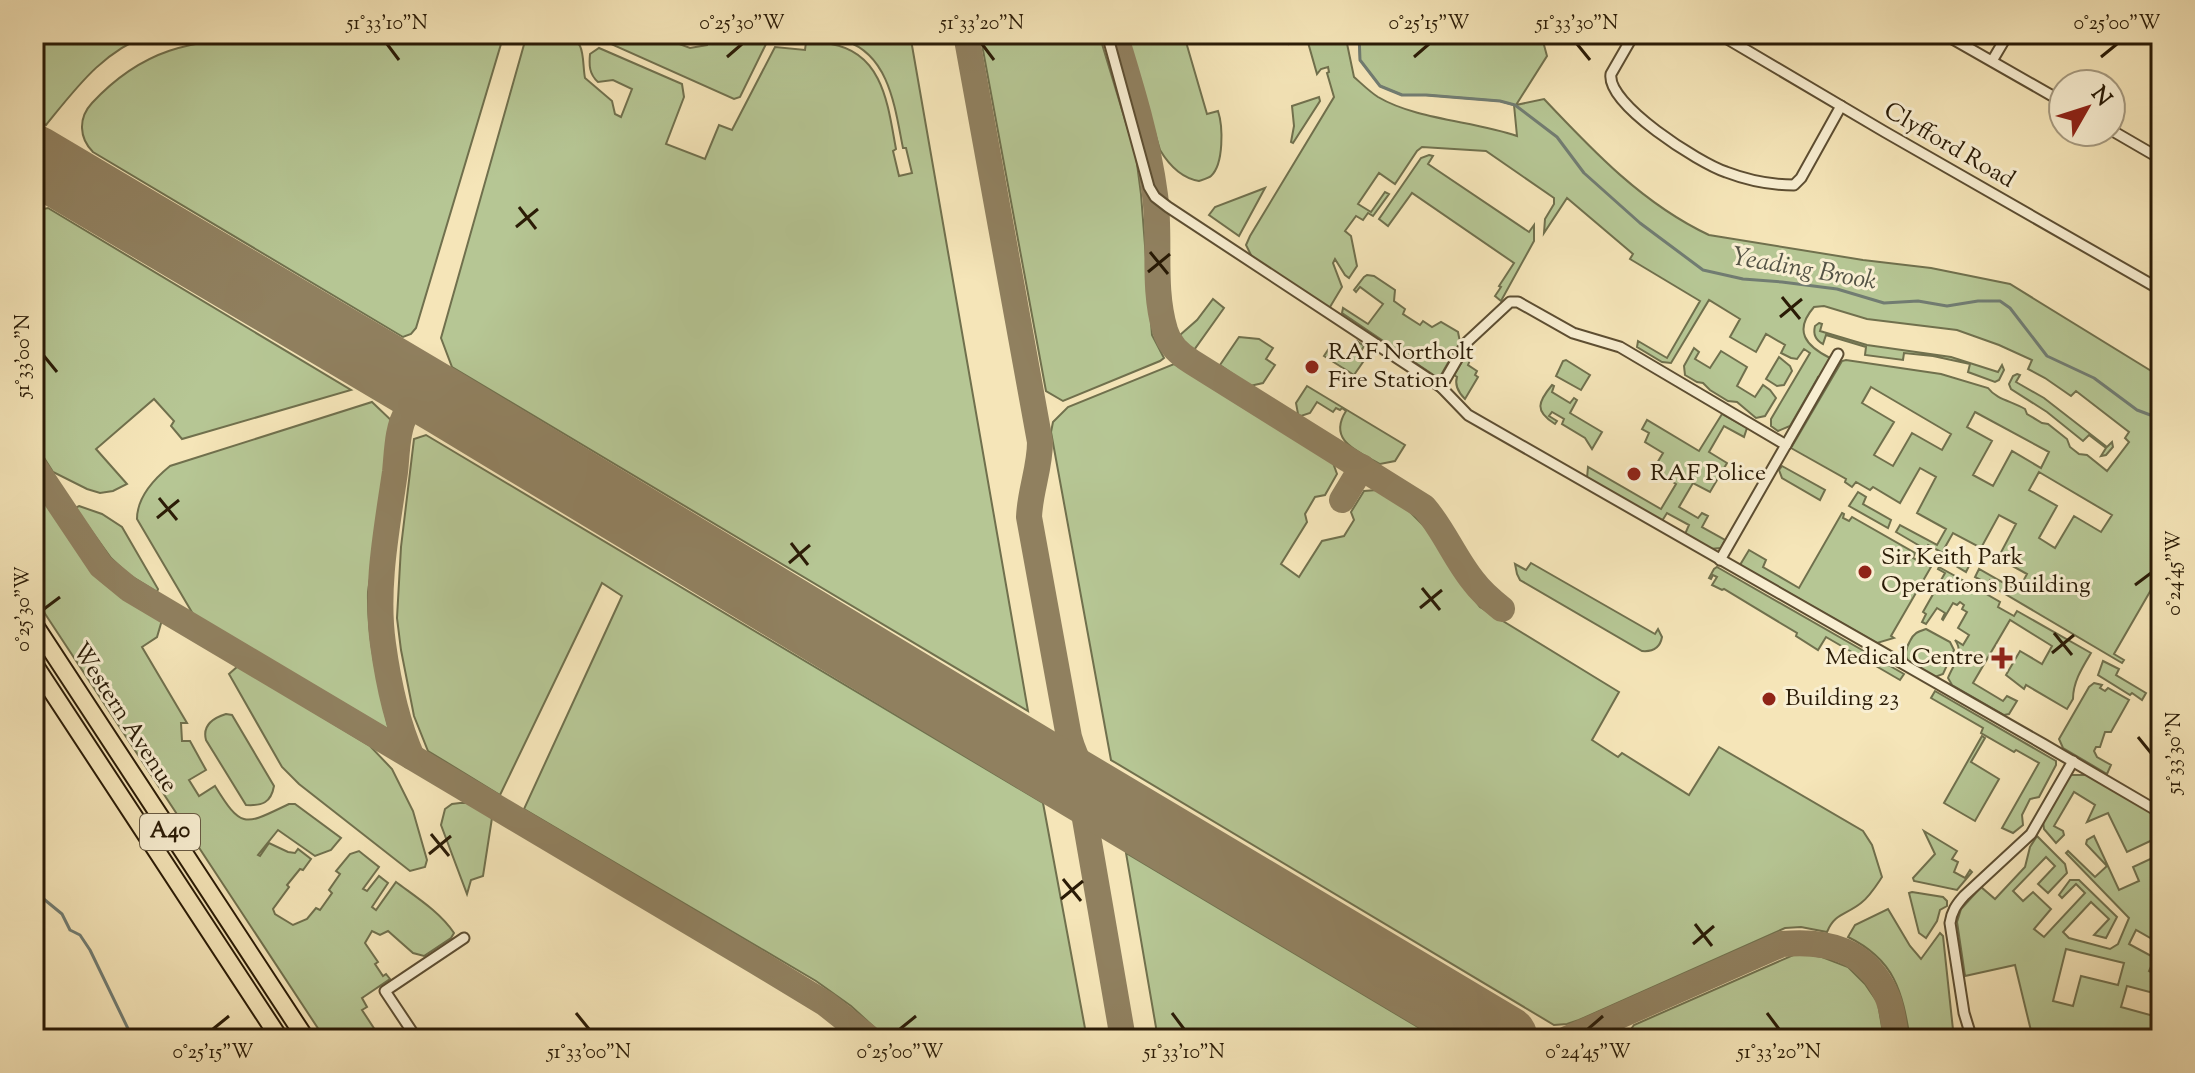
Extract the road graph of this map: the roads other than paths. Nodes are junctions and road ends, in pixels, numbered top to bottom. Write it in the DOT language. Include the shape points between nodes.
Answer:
graph roads {
  1 [pos="1107,34"];
  2 [pos="1634,34"];
  3 [pos="1719,34"];
  4 [pos="1944,34"];
  5 [pos="2008,34"];
  6 [pos="1992,61"];
  7 [pos="2047,93"];
  8 [pos="1841,106"];
  9 [pos="2127,139"];
  10 [pos="2161,159"];
  11 [pos="2161,290"];
  12 [pos="1838,354"];
  13 [pos="1441,387"];
  14 [pos="1786,445"];
  15 [pos="1720,560"];
  16 [pos="34,624"];
  17 [pos="34,664"];
  18 [pos="2073,761"];
  19 [pos="2161,813"];
  20 [pos="464,938"];
  21 [pos="280,1039"];
  22 [pos="306,1039"];
  23 [pos="417,1039"];
  24 [pos="1972,1039"];
  1 -- 13 [label="street" via="1155,197"];
  2 -- 8 [label="street" via="1611,74 1614,90 1674,144 1727,173 1794,185"];
  3 -- 8 [label="street, Clyfford Road"];
  4 -- 6 [label="street"];
  5 -- 6 [label="street"];
  6 -- 7 [label="street"];
  8 -- 11 [label="street, Clyfford Road"];
  9 -- 10 [label="street"];
  12 -- 14 [label="street"];
  13 -- 14 [label="street" via="1467,342 1510,302 1518,302 1573,333 1620,347"];
  13 -- 15 [label="street" via="1468,415"];
  14 -- 15 [label="street"];
  15 -- 18 [label="street"];
  16 -- 22 [label="highway, Western Avenue / A40"];
  17 -- 21 [label="highway, Western Avenue / A40"];
  18 -- 19 [label="street"];
  18 -- 24 [label="street" via="2031,834 1964,896 1952,914"];
  20 -- 23 [label="street" via="385,991"];
}
